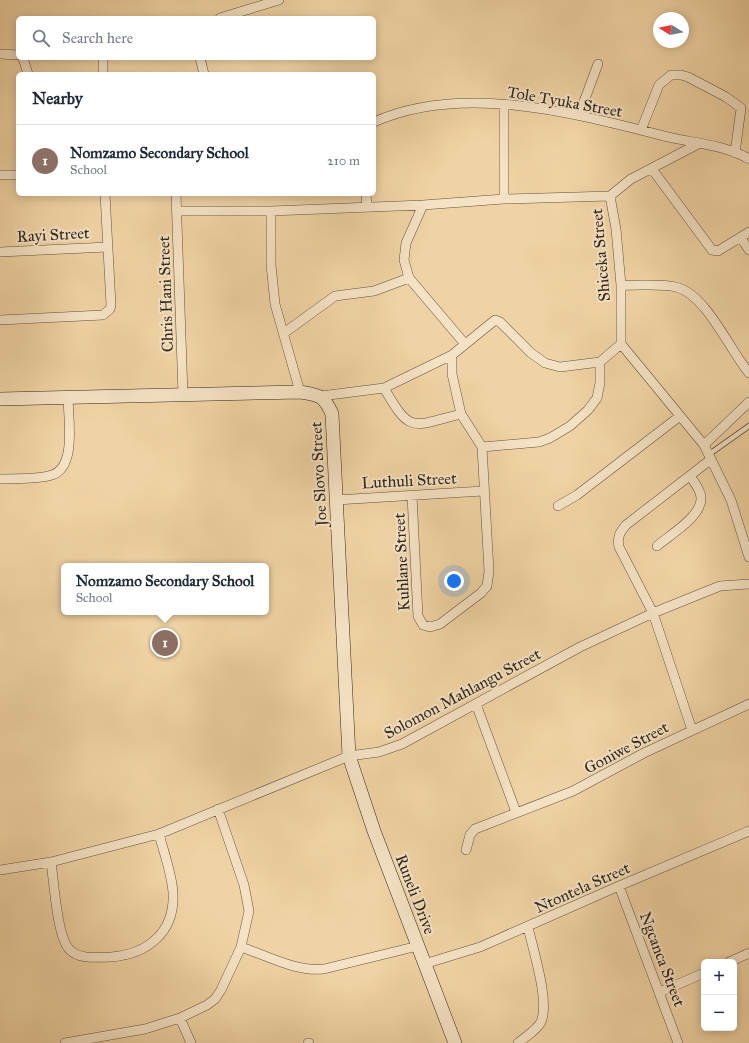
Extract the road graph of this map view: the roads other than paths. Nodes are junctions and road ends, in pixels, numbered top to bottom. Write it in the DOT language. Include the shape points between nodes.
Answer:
graph roads {
  1 [pos="279,0"];
  2 [pos="227,16"];
  3 [pos="0,54"];
  4 [pos="16,55"];
  5 [pos="23,60"];
  6 [pos="103,60"];
  7 [pos="200,60"];
  8 [pos="598,64"];
  9 [pos="27,72"];
  10 [pos="103,72"];
  11 [pos="204,72"];
  12 [pos="504,104"];
  13 [pos="745,106"];
  14 [pos="579,116"];
  15 [pos="376,121"];
  16 [pos="641,130"];
  17 [pos="698,144"];
  18 [pos="735,154"];
  19 [pos="749,159"];
  20 [pos="652,169"];
  21 [pos="0,175"];
  22 [pos="16,175"];
  23 [pos="105,196"];
  24 [pos="176,196"];
  25 [pos="366,196"];
  26 [pos="610,196"];
  27 [pos="504,199"];
  28 [pos="423,205"];
  29 [pos="367,208"];
  30 [pos="177,211"];
  31 [pos="271,211"];
  32 [pos="749,232"];
  33 [pos="740,238"];
  34 [pos="108,247"];
  35 [pos="749,250"];
  36 [pos="0,252"];
  37 [pos="409,278"];
  38 [pos="621,285"];
  39 [pos="0,320"];
  40 [pos="284,333"];
  41 [pos="465,344"];
  42 [pos="621,344"];
  43 [pos="452,355"];
  44 [pos="600,362"];
  45 [pos="749,372"];
  46 [pos="384,388"];
  47 [pos="300,392"];
  48 [pos="183,394"];
  49 [pos="68,396"];
  50 [pos="321,396"];
  51 [pos="0,399"];
  52 [pos="749,402"];
  53 [pos="461,414"];
  54 [pos="680,416"];
  55 [pos="749,426"];
  56 [pos="704,445"];
  57 [pos="482,447"];
  58 [pos="709,457"];
  59 [pos="690,476"];
  60 [pos="0,479"];
  61 [pos="483,491"];
  62 [pos="412,495"];
  63 [pos="336,500"];
  64 [pos="558,506"];
  65 [pos="657,546"];
  66 [pos="749,557"];
  67 [pos="749,584"];
  68 [pos="653,613"];
  69 [pos="476,704"];
  70 [pos="749,704"];
  71 [pos="692,730"];
  72 [pos="349,756"];
  73 [pos="218,808"];
  74 [pos="516,812"];
  75 [pos="749,831"];
  76 [pos="159,834"];
  77 [pos="466,850"];
  78 [pos="51,862"];
  79 [pos="0,870"];
  80 [pos="619,886"];
  81 [pos="528,927"];
  82 [pos="418,946"];
  83 [pos="241,947"];
  84 [pos="749,953"];
  85 [pos="736,959"];
  86 [pos="424,964"];
  87 [pos="701,974"];
  88 [pos="660,992"];
  89 [pos="180,1018"];
  90 [pos="65,1043"];
  91 [pos="191,1043"];
  92 [pos="455,1043"];
  93 [pos="518,1043"];
  94 [pos="678,1043"];
  1 -- 2 [label="street"];
  3 -- 4 [label="street"];
  5 -- 9 [label="street"];
  6 -- 10 [label="street"];
  7 -- 11 [label="street"];
  8 -- 14 [label="street"];
  12 -- 14 [label="street, Tole Tyuka Street"];
  12 -- 15 [label="street, Tole Tyuka Street" via="446,104"];
  12 -- 27 [label="street"];
  13 -- 16 [label="street" via="688,77 671,75 659,85"];
  13 -- 18 [label="street"];
  14 -- 16 [label="street, Tole Tyuka Street"];
  16 -- 17 [label="street, Tole Tyuka Street"];
  17 -- 18 [label="street, Tole Tyuka Street"];
  17 -- 20 [label="street"];
  18 -- 19 [label="street, Tole Tyuka Street"];
  20 -- 26 [label="street" via="632,179"];
  20 -- 33 [label="street" via="712,250 718,251"];
  21 -- 22 [label="street"];
  23 -- 34 [label="street"];
  24 -- 30 [label="street, Chris Hani Street"];
  25 -- 29 [label="street"];
  26 -- 27 [label="street, Shiceka Street"];
  26 -- 38 [label="street, Shiceka Street"];
  27 -- 28 [label="street, Shiceka Street"];
  28 -- 29 [label="street, Shiceka Street"];
  28 -- 37 [label="street" via="404,250"];
  29 -- 31 [label="street, Shiceka Street"];
  30 -- 31 [label="street, Shiceka Street"];
  30 -- 48 [label="street, Chris Hani Street"];
  31 -- 40 [label="street" via="275,304"];
  32 -- 33 [label="street"];
  33 -- 35 [label="street"];
  34 -- 36 [label="street, Rayi Street"];
  34 -- 39 [label="street" via="111,305 106,313"];
  37 -- 40 [label="street" via="374,291 335,296"];
  37 -- 41 [label="street"];
  38 -- 42 [label="street, Shiceka Street"];
  38 -- 45 [label="street" via="672,286 687,291 704,307"];
  40 -- 47 [label="street"];
  41 -- 43 [label="street"];
  41 -- 44 [label="street" via="497,320 545,363 568,367"];
  42 -- 44 [label="street"];
  42 -- 54 [label="street"];
  43 -- 46 [label="street"];
  43 -- 53 [label="street" via="453,381"];
  44 -- 57 [label="street" via="597,398 570,426 539,442"];
  46 -- 50 [label="street"];
  46 -- 53 [label="street" via="398,412 414,424"];
  47 -- 48 [label="street"];
  47 -- 50 [label="street"];
  48 -- 49 [label="street"];
  49 -- 51 [label="street"];
  49 -- 60 [label="street" via="69,453 64,466 54,474 41,478"];
  50 -- 63 [label="street, Joe Slovo Street" via="328,403 332,414"];
  52 -- 56 [label="street"];
  53 -- 57 [label="street"];
  54 -- 56 [label="street"];
  54 -- 64 [label="street" via="577,495"];
  55 -- 58 [label="lane"];
  56 -- 58 [label="street"];
  57 -- 61 [label="street, Kuhlane Street"];
  58 -- 59 [label="street"];
  58 -- 66 [label="street" via="731,500"];
  59 -- 65 [label="street" via="700,490 699,508 688,521"];
  59 -- 68 [label="street" via="626,525 619,535 619,547"];
  61 -- 62 [label="street, Luthuli Street"];
  61 -- 62 [label="street, Kuhlane Street" via="490,571 487,586 440,624 430,627 422,625 418,616"];
  62 -- 63 [label="street, Luthuli Street"];
  63 -- 72 [label="street, Joe Slovo Street"];
  67 -- 68 [label="street, Solomon Mahlangu Street" via="720,586"];
  68 -- 69 [label="street, Solomon Mahlangu Street" via="580,647"];
  68 -- 71 [label="street"];
  69 -- 72 [label="street, Solomon Mahlangu Street" via="402,744 378,752"];
  69 -- 74 [label="street"];
  70 -- 71 [label="street, Goniwe Street"];
  71 -- 74 [label="street, Goniwe Street" via="573,791"];
  72 -- 73 [label="street, Solomon Mahlangu Street"];
  72 -- 82 [label="street, Runeli Drive" via="374,831"];
  73 -- 76 [label="street, Solomon Mahlangu Street"];
  73 -- 83 [label="street" via="248,898 248,925"];
  74 -- 77 [label="street, Goniwe Street" via="476,829 470,835"];
  75 -- 80 [label="street, Ntontela Street"];
  76 -- 78 [label="street, Solomon Mahlangu Street"];
  76 -- 78 [label="street" via="173,892 170,920 151,945 120,956 94,958 70,951 60,927"];
  78 -- 79 [label="street, Solomon Mahlangu Street"];
  80 -- 81 [label="street, Ntontela Street"];
  80 -- 88 [label="street, Ngcanca Street"];
  81 -- 86 [label="street, Ntontela Street" via="480,947"];
  81 -- 93 [label="street" via="544,1007 538,1027"];
  82 -- 83 [label="street" via="312,970"];
  82 -- 86 [label="street, Runeli Drive"];
  83 -- 89 [label="street" via="215,999"];
  84 -- 85 [label="street"];
  86 -- 92 [label="street, Runeli Drive"];
  87 -- 88 [label="street"];
  88 -- 94 [label="street, Ngcanca Street"];
  89 -- 90 [label="street" via="145,1029"];
  89 -- 91 [label="street"];
}
